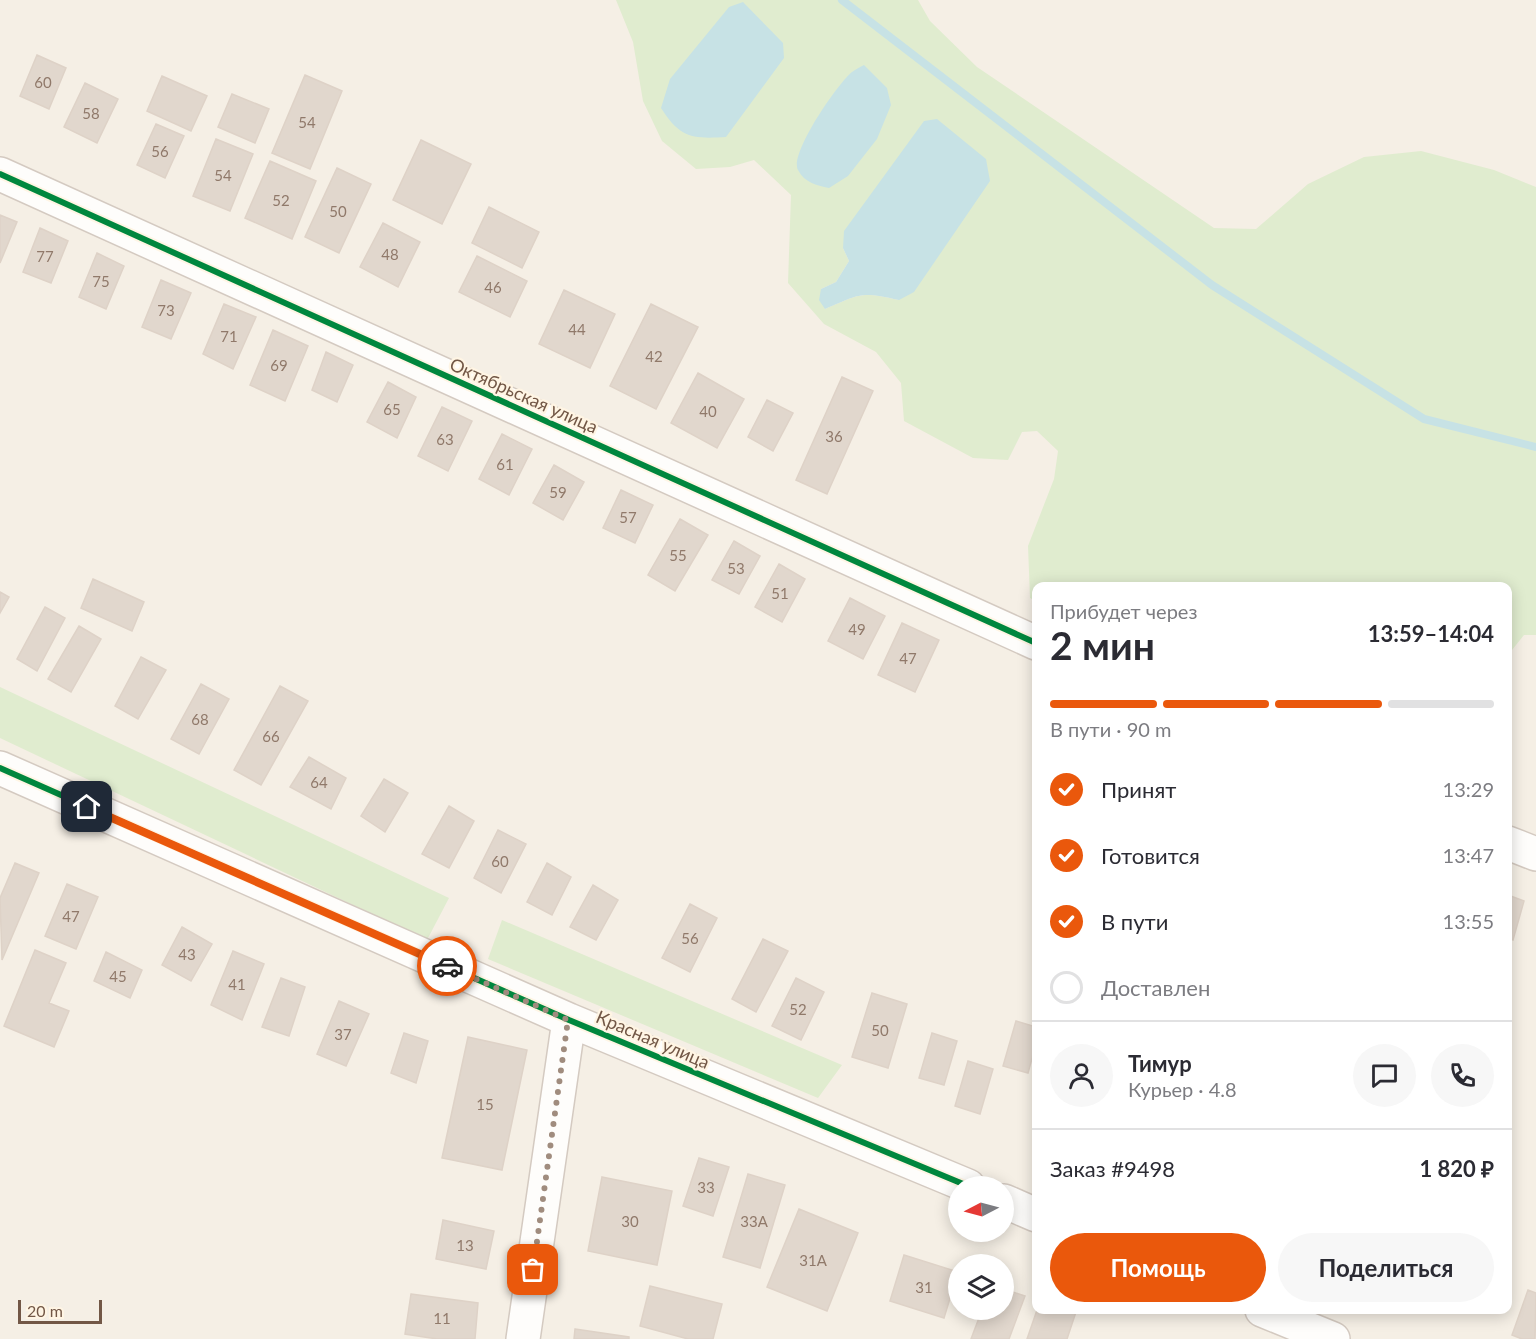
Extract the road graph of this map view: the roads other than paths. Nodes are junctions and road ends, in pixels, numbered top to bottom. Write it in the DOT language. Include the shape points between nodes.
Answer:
graph roads {
  1 [pos="0,174"];
  2 [pos="1032,641"];
  3 [pos="0,768"];
  4 [pos="1512,845"];
  5 [pos="1536,854"];
  6 [pos="568,1020"];
  7 [pos="948,1178"];
  8 [pos="1014,1205"];
  9 [pos="1032,1213"];
  10 [pos="1272,1314"];
  11 [pos="523,1339"];
  12 [pos="1333,1339"];
  1 -- 2 [label="street, Октябрьская улица"];
  3 -- 6 [label="street, Красная улица"];
  4 -- 5 [label="street"];
  6 -- 7 [label="street, Красная улица"];
  6 -- 11 [label="street"];
  8 -- 9 [label="street"];
  10 -- 12 [label="street"];
}
